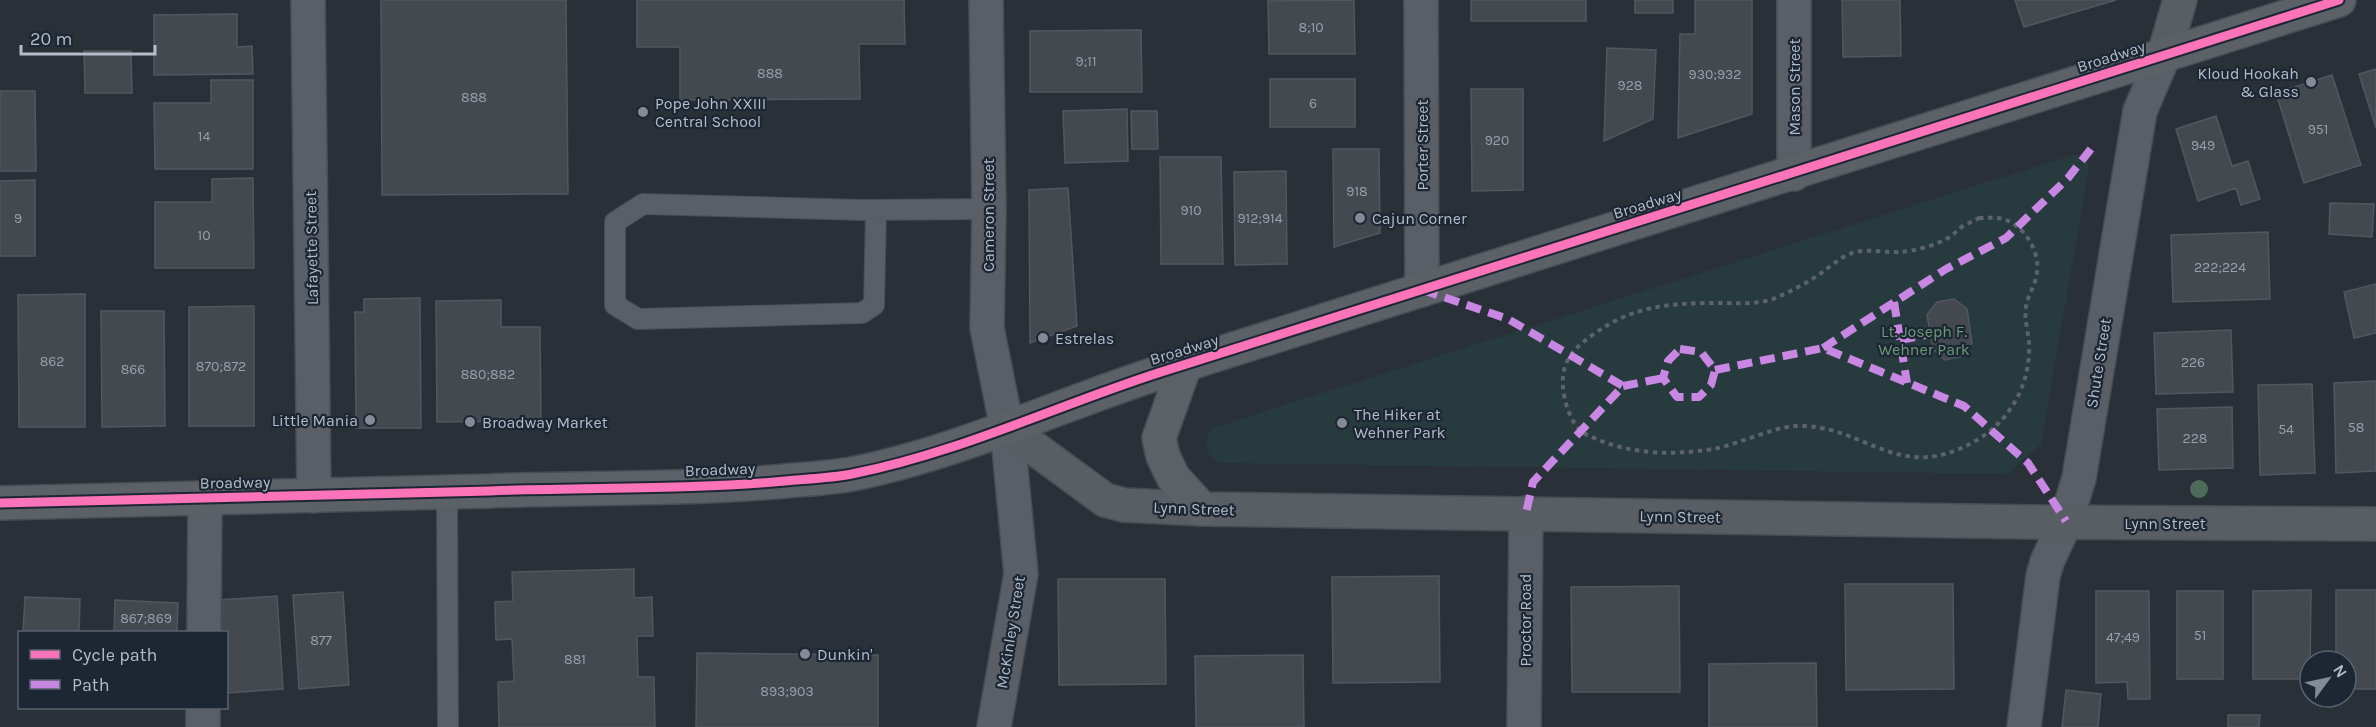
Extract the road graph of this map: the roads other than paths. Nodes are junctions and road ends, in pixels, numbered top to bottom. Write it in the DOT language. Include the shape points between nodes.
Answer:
graph roads {
  1 [pos="308,0"];
  2 [pos="986,0"];
  3 [pos="1421,0"];
  4 [pos="1794,0"];
  5 [pos="2180,0"];
  6 [pos="2339,0"];
  7 [pos="2164,55"];
  8 [pos="1794,174"];
  9 [pos="989,209"];
  10 [pos="876,210"];
  11 [pos="1422,290"];
  12 [pos="1185,365"];
  13 [pos="1007,428"];
  14 [pos="447,492"];
  15 [pos="314,496"];
  16 [pos="206,498"];
  17 [pos="0,503"];
  18 [pos="1202,509"];
  19 [pos="1526,513"];
  20 [pos="2066,521"];
  21 [pos="2376,524"];
  22 [pos="204,631"];
  23 [pos="203,709"];
  24 [pos="203,727"];
  25 [pos="448,727"];
  26 [pos="994,727"];
  27 [pos="1524,727"];
  28 [pos="2024,727"];
  1 -- 15 [label="street, Lafayette Street"];
  2 -- 9 [label="street, Cameron Street"];
  3 -- 11 [label="street, Porter Street"];
  4 -- 8 [label="street, Mason Street"];
  5 -- 7 [label="main road, Shute Street"];
  6 -- 7 [label="main road, Broadway"];
  7 -- 8 [label="main road, Broadway"];
  7 -- 20 [label="street, Shute Street" via="2140,111 2082,464"];
  8 -- 11 [label="main road, Broadway"];
  9 -- 10 [label="lane"];
  9 -- 13 [label="street, Cameron Street" via="987,328"];
  10 -- 10 [label="lane" via="643,204 615,222 615,305 638,319 862,313 874,305"];
  11 -- 12 [label="main road, Broadway"];
  12 -- 13 [label="main road, Broadway" via="1087,396"];
  12 -- 18 [label="main road" via="1160,438 1173,477"];
  13 -- 14 [label="main road, Broadway" via="928,456 850,475 732,486"];
  13 -- 18 [label="main road, Lynn Street" via="1106,500 1124,505"];
  13 -- 26 [label="street, McKinley Street" via="1021,574"];
  14 -- 15 [label="main road, Broadway"];
  14 -- 25 [label="lane"];
  15 -- 16 [label="main road, Broadway"];
  16 -- 17 [label="main road, Broadway"];
  16 -- 22 [label="street"];
  18 -- 19 [label="main road, Lynn Street"];
  19 -- 20 [label="main road, Lynn Street"];
  19 -- 27 [label="street, Proctor Road"];
  20 -- 21 [label="main road, Lynn Street"];
  20 -- 28 [label="street, Shute Street" via="2043,576"];
  23 -- 24 [label="street"];
}
